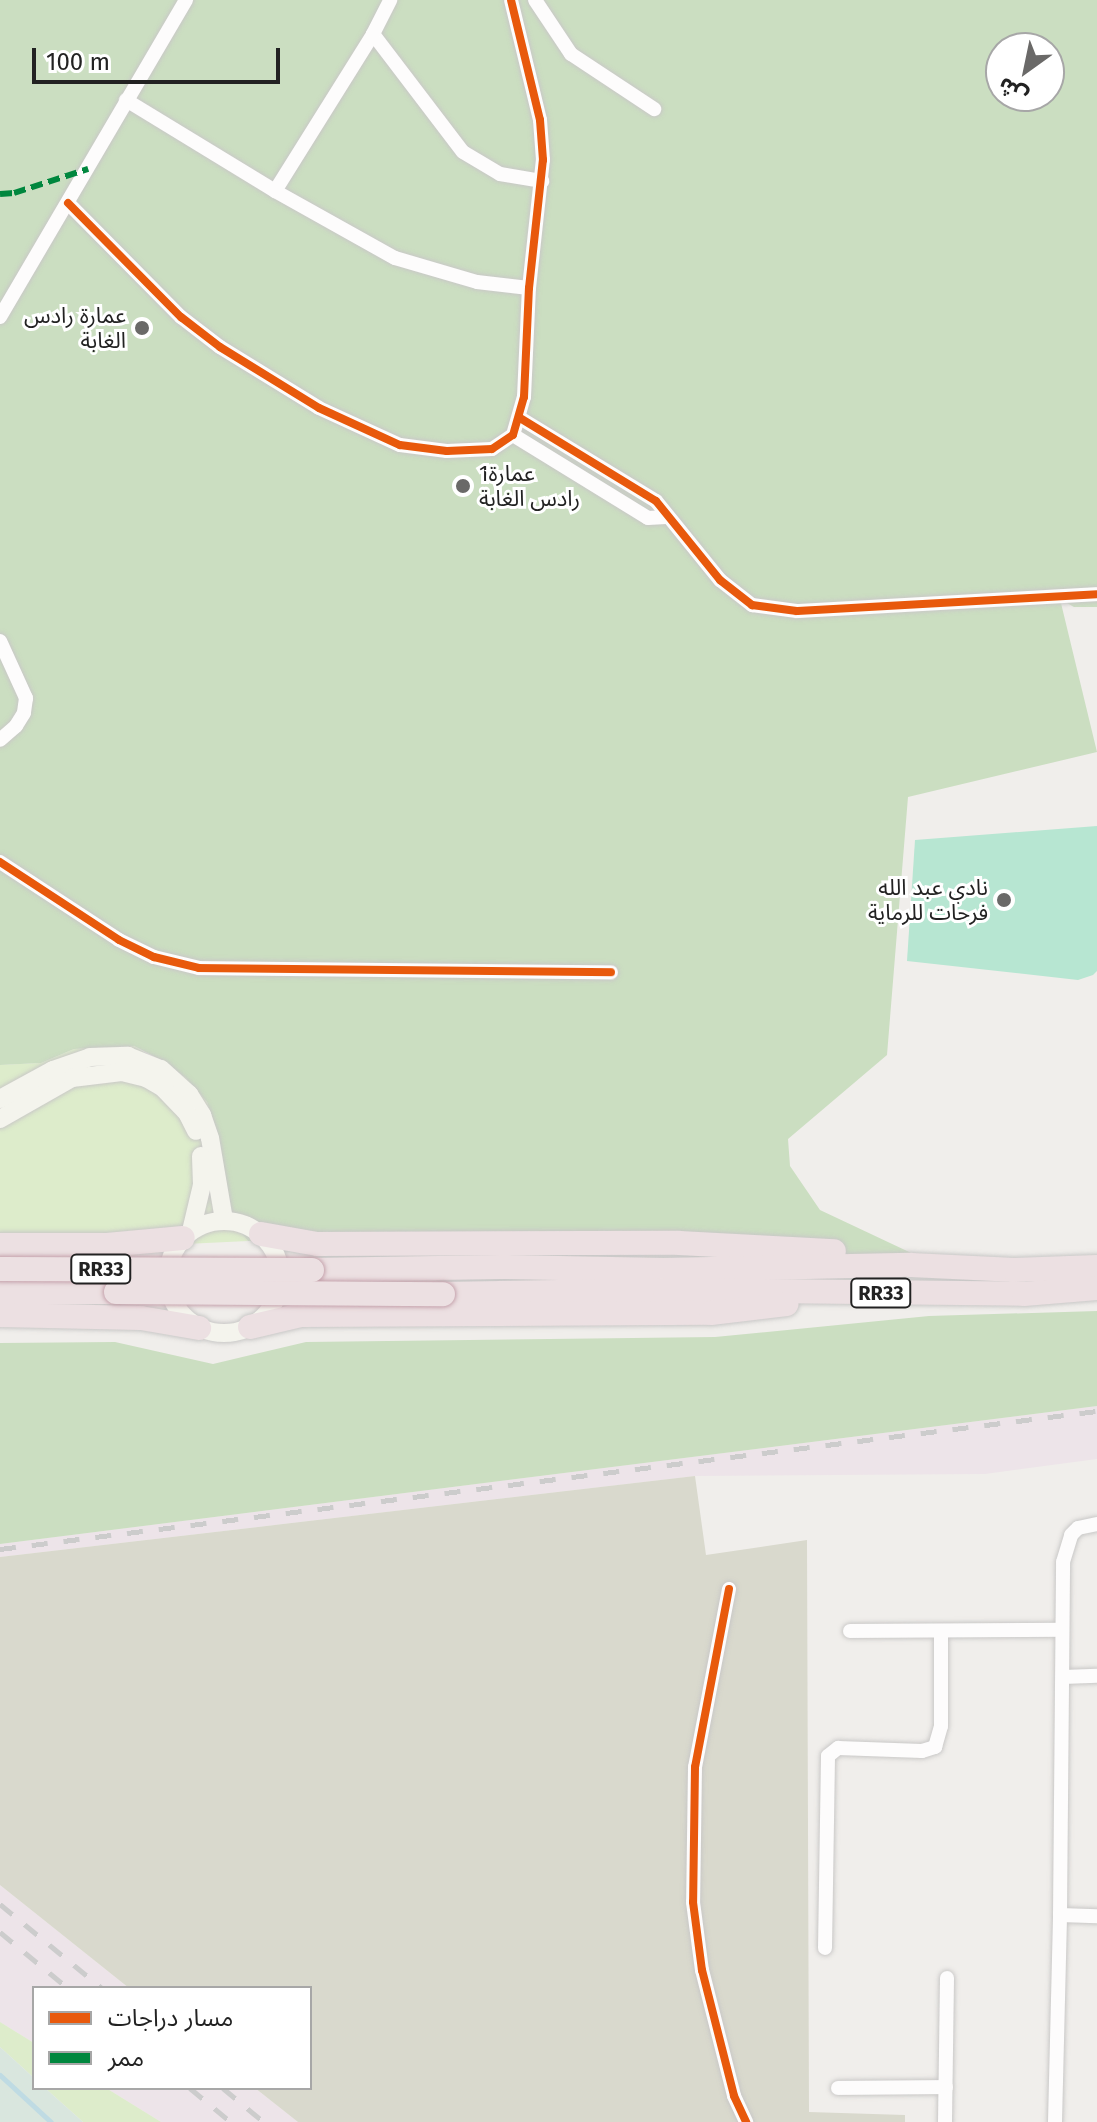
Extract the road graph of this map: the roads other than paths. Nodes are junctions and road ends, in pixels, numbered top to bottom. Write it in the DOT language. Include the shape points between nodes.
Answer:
graph roads {
  1 [pos="186,0"];
  2 [pos="390,0"];
  3 [pos="511,0"];
  4 [pos="535,0"];
  5 [pos="373,34"];
  6 [pos="126,100"];
  7 [pos="654,109"];
  8 [pos="542,181"];
  9 [pos="275,191"];
  10 [pos="68,203"];
  11 [pos="529,288"];
  12 [pos="0,317"];
  13 [pos="520,418"];
  14 [pos="513,435"];
  15 [pos="666,517"];
  16 [pos="1097,594"];
  17 [pos="0,641"];
  18 [pos="0,740"];
  19 [pos="0,862"];
  20 [pos="611,972"];
  21 [pos="0,1099"];
  22 [pos="0,1119"];
  23 [pos="224,1220"];
  24 [pos="187,1234"];
  25 [pos="261,1234"];
  26 [pos="0,1245"];
  27 [pos="911,1265"];
  28 [pos="1097,1267"];
  29 [pos="0,1269"];
  30 [pos="664,1280"];
  31 [pos="1097,1288"];
  32 [pos="877,1292"];
  33 [pos="0,1293"];
  34 [pos="0,1315"];
  35 [pos="250,1327"];
  36 [pos="199,1328"];
  37 [pos="1097,1524"];
  38 [pos="729,1589"];
  39 [pos="1061,1630"];
  40 [pos="850,1631"];
  41 [pos="941,1631"];
  42 [pos="1097,1676"];
  43 [pos="1063,1677"];
  44 [pos="1060,1915"];
  45 [pos="1097,1916"];
  46 [pos="825,1948"];
  47 [pos="947,1978"];
  48 [pos="946,2087"];
  49 [pos="838,2088"];
  50 [pos="746,2122"];
  51 [pos="945,2122"];
  52 [pos="1055,2122"];
  1 -- 6 [label="street"];
  2 -- 5 [label="street"];
  3 -- 8 [label="street" via="540,120"];
  4 -- 7 [label="street" via="571,54"];
  5 -- 8 [label="street" via="463,152 500,174"];
  5 -- 9 [label="street"];
  6 -- 9 [label="street"];
  6 -- 10 [label="street"];
  8 -- 11 [label="street"];
  9 -- 11 [label="street" via="410,263 477,282"];
  10 -- 12 [label="street"];
  10 -- 14 [label="street" via="181,317 220,347 360,429 400,445 447,451 492,449"];
  11 -- 13 [label="street"];
  13 -- 14 [label="street"];
  13 -- 15 [label="street" via="656,501"];
  14 -- 15 [label="street" via="648,518"];
  15 -- 16 [label="street" via="720,580 752,605 773,609"];
  17 -- 18 [label="street" via="26,698 16,726"];
  19 -- 20 [label="street" via="119,940 188,966"];
  21 -- 23 [label="street" via="90,1057 128,1056 161,1069 189,1094 202,1115"];
  22 -- 24 [label="street" via="72,1078 122,1072 153,1082 181,1106 198,1137 203,1173 195,1224"];
  23 -- 24 [label="street"];
  23 -- 25 [label="street"];
  24 -- 26 [label="highway" via="107,1245"];
  24 -- 36 [label="street" via="171,1256 167,1276 177,1306"];
  25 -- 27 [label="highway" via="317,1244 679,1243 860,1253"];
  25 -- 35 [label="street" via="280,1265 281,1284 265,1316"];
  27 -- 28 [label="highway, RR33"];
  27 -- 30 [label="highway, RR33"];
  29 -- 30 [label="highway, RR33, bridge"];
  30 -- 32 [label="highway, RR33"];
  30 -- 33 [label="highway, RR33, bridge"];
  31 -- 32 [label="highway, RR33" via="1024,1294"];
  32 -- 35 [label="highway" via="711,1313 301,1315"];
  34 -- 36 [label="highway" via="141,1318"];
  35 -- 36 [label="street" via="234,1333"];
  37 -- 39 [label="street" via="1078,1528 1067,1544"];
  38 -- 50 [label="street" via="695,1767 693,1902 702,1970 734,2096"];
  39 -- 41 [label="street"];
  39 -- 43 [label="street"];
  40 -- 41 [label="street"];
  41 -- 46 [label="street" via="941,1726 935,1747 838,1748 828,1756"];
  42 -- 43 [label="street"];
  43 -- 44 [label="street"];
  44 -- 45 [label="street"];
  44 -- 52 [label="street"];
  47 -- 48 [label="street"];
  48 -- 49 [label="street"];
  48 -- 51 [label="street"];
}
